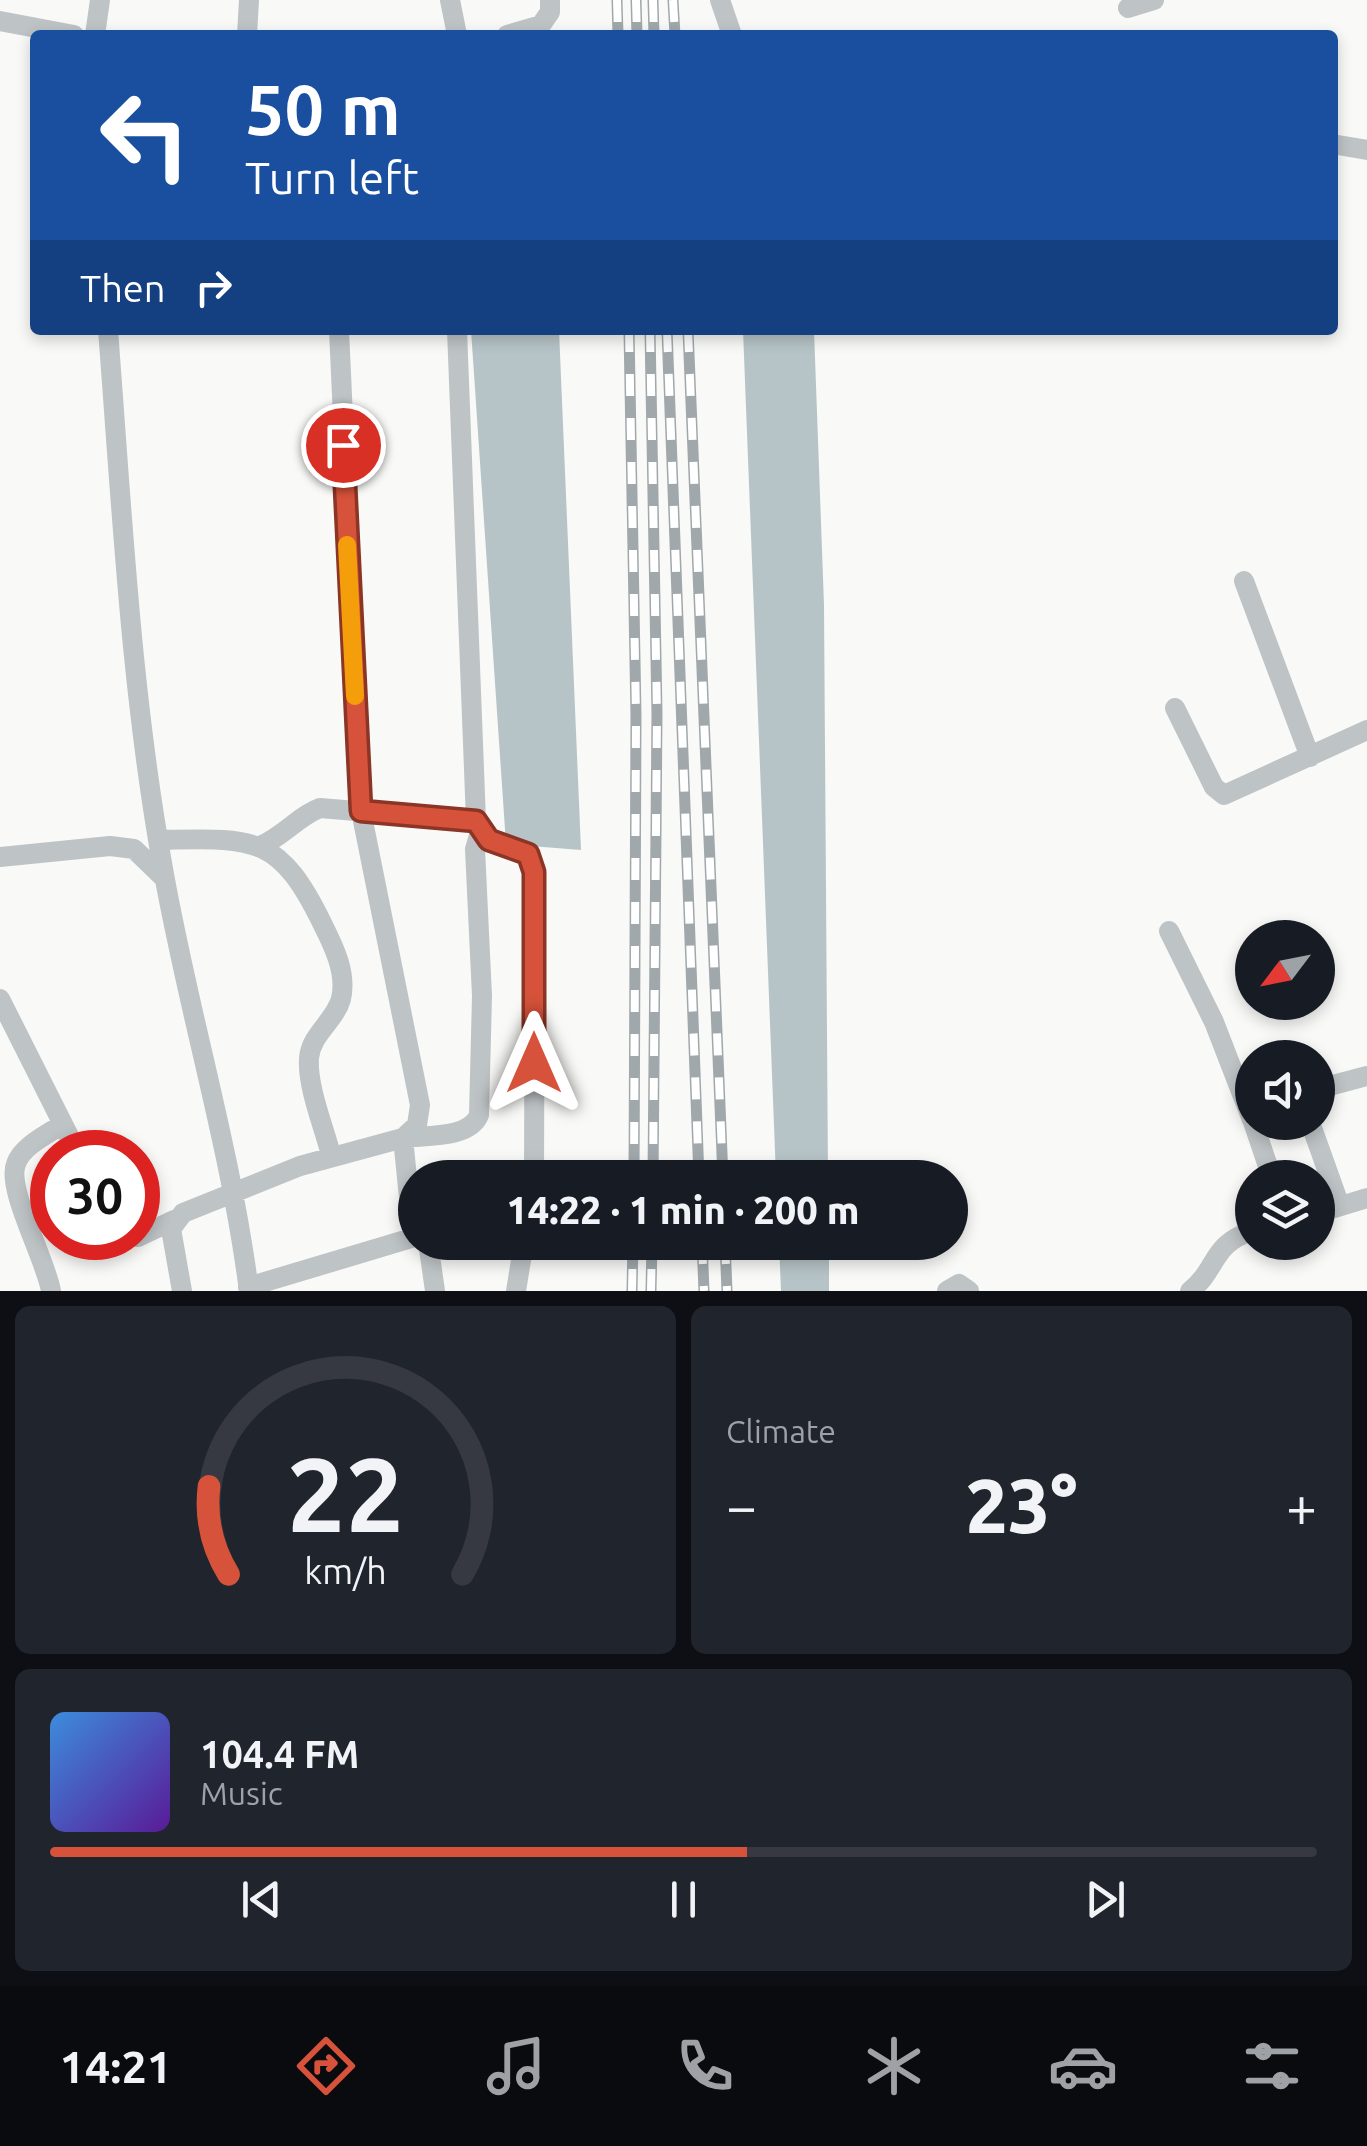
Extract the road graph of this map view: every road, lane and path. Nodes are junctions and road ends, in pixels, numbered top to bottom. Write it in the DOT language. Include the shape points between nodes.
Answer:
graph roads {
  1 [pos="100,0"];
  2 [pos="249,0"];
  3 [pos="450,0"];
  4 [pos="550,0"];
  5 [pos="720,0"];
  6 [pos="1154,0"];
  7 [pos="1128,8"];
  8 [pos="0,21"];
  9 [pos="549,28"];
  10 [pos="48,30"];
  11 [pos="97,30"];
  12 [pos="248,30"];
  13 [pos="456,30"];
  14 [pos="730,30"];
  15 [pos="1338,145"];
  16 [pos="1367,150"];
  17 [pos="108,335"];
  18 [pos="340,335"];
  19 [pos="457,335"];
  20 [pos="1244,581"];
  21 [pos="1175,708"];
  22 [pos="1367,730"];
  23 [pos="1310,757"];
  24 [pos="361,811"];
  25 [pos="478,827"];
  26 [pos="158,840"];
  27 [pos="260,846"];
  28 [pos="0,858"];
  29 [pos="164,878"];
  30 [pos="1170,931"];
  31 [pos="0,999"];
  32 [pos="1235,1074"];
  33 [pos="1367,1076"];
  34 [pos="1335,1084"];
  35 [pos="63,1124"];
  36 [pos="66,1130"];
  37 [pos="403,1138"];
  38 [pos="1316,1140"];
  39 [pos="330,1156"];
  40 [pos="406,1160"];
  41 [pos="534,1160"];
  42 [pos="232,1197"];
  43 [pos="1367,1198"];
  44 [pos="1340,1206"];
  45 [pos="1335,1208"];
  46 [pos="174,1220"];
  47 [pos="160,1226"];
  48 [pos="1235,1237"];
  49 [pos="398,1245"];
  50 [pos="425,1260"];
  51 [pos="521,1260"];
  52 [pos="248,1289"];
  53 [pos="51,1291"];
  54 [pos="182,1291"];
  55 [pos="435,1291"];
  56 [pos="516,1291"];
  57 [pos="947,1291"];
  58 [pos="969,1291"];
  59 [pos="1190,1291"];
  1 -- 11 [label="street"];
  2 -- 12 [label="street"];
  3 -- 13 [label="street"];
  4 -- 9 [label="street"];
  5 -- 14 [label="street"];
  6 -- 7 [label="street"];
  8 -- 10 [label="street"];
  15 -- 16 [label="street"];
  17 -- 26 [label="street" via="133,640"];
  18 -- 24 [label="street"];
  19 -- 25 [label="street"];
  20 -- 23 [label="street"];
  21 -- 23 [label="street" via="1224,795"];
  22 -- 23 [label="street"];
  24 -- 25 [label="street"];
  24 -- 27 [label="street" via="320,808"];
  24 -- 37 [label="street" via="420,1105 417,1125"];
  25 -- 37 [label="street" via="479,1115 465,1130"];
  25 -- 41 [label="street" via="534,863"];
  26 -- 27 [label="street"];
  26 -- 29 [label="street"];
  27 -- 39 [label="street" via="301,879 342,977 341,1000 313,1040 308,1060"];
  28 -- 29 [label="street" via="134,849"];
  29 -- 42 [label="street"];
  30 -- 32 [label="street"];
  31 -- 35 [label="street"];
  33 -- 34 [label="street"];
  35 -- 36 [label="street"];
  35 -- 53 [label="street" via="15,1165 14,1184"];
  37 -- 39 [label="street"];
  37 -- 40 [label="street"];
  38 -- 44 [label="street"];
  39 -- 42 [label="street"];
  42 -- 46 [label="street"];
  42 -- 52 [label="street"];
  43 -- 44 [label="street"];
  44 -- 45 [label="street"];
  46 -- 47 [label="street"];
  46 -- 54 [label="street"];
  48 -- 59 [label="street"];
  49 -- 52 [label="street"];
  50 -- 55 [label="street"];
  51 -- 56 [label="street"];
  57 -- 58 [label="street" via="959,1284"];
}
